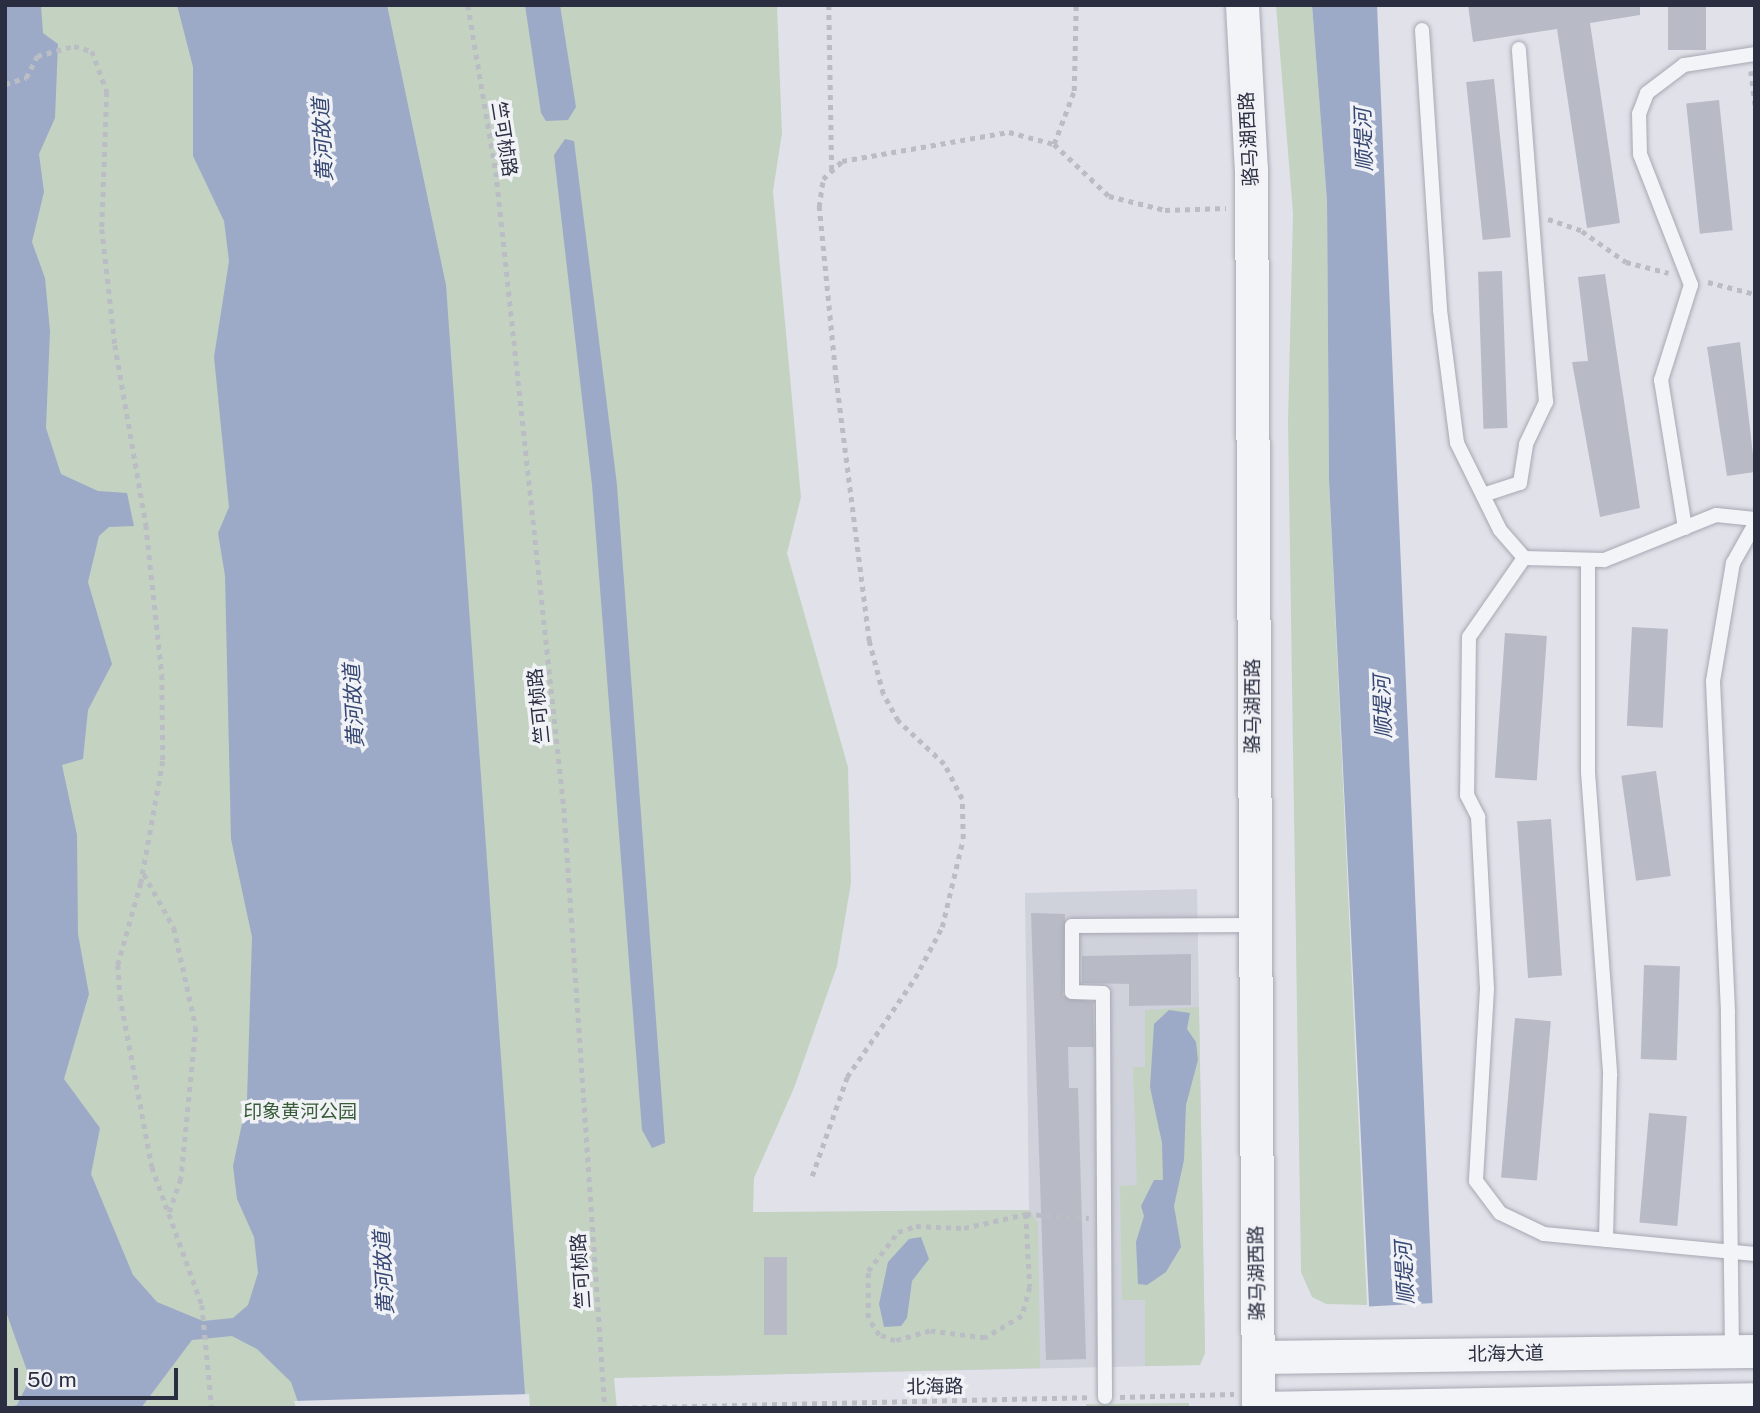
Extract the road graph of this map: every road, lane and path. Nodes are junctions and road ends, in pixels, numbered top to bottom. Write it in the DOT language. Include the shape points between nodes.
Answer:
graph roads {
  1 [pos="468,5"];
  2 [pos="829,5"];
  3 [pos="1076,5"];
  4 [pos="1242,5"];
  5 [pos="1422,30"];
  6 [pos="1519,49"];
  7 [pos="1752,54"];
  8 [pos="5,84"];
  9 [pos="1755,105"];
  10 [pos="1054,144"];
  11 [pos="832,171"];
  12 [pos="1251,207"];
  13 [pos="1532,215"];
  14 [pos="1688,278"];
  15 [pos="1755,293"];
  16 [pos="1483,495"];
  17 [pos="1755,522"];
  18 [pos="1685,528"];
  19 [pos="1524,558"];
  20 [pos="1588,560"];
  21 [pos="143,873"];
  22 [pos="1254,925"];
  23 [pos="811,1176"];
  24 [pos="1026,1214"];
  25 [pos="168,1217"];
  26 [pos="1104,1218"];
  27 [pos="1606,1240"];
  28 [pos="1732,1251"];
  29 [pos="1755,1254"];
  30 [pos="1743,1351"];
  31 [pos="1258,1357"];
  32 [pos="1105,1397"];
  33 [pos="1755,1399"];
  34 [pos="1258,1403"];
  35 [pos="1325,1407"];
  36 [pos="212,1408"];
  37 [pos="605,1408"];
  38 [pos="612,1408"];
  1 -- 37 [label="path, 竺可桢路" via="496,172 565,808"];
  2 -- 11 [label="path"];
  3 -- 10 [label="path" via="1073,91 1069,116"];
  4 -- 12 [label="street, 骆马湖西路"];
  5 -- 16 [label="lane" via="1440,310 1457,443"];
  6 -- 13 [label="lane"];
  7 -- 9 [label="path"];
  7 -- 14 [label="lane" via="1684,65 1647,93 1639,114 1640,154"];
  8 -- 21 [label="path" via="26,78 37,55 74,46 92,51 107,92 102,229 114,345 140,474 162,676 163,761"];
  10 -- 11 [label="path" via="1009,132 982,133 842,161"];
  10 -- 12 [label="path" via="1109,195 1138,206 1165,210"];
  11 -- 23 [label="path" via="822,179 820,206 869,641 883,694 898,721 944,764 962,799 963,839 942,927 915,978 847,1077"];
  12 -- 22 [label="street, 骆马湖西路"];
  13 -- 14 [label="path" via="1582,231 1626,262"];
  13 -- 16 [label="lane" via="1546,402 1525,443 1520,483"];
  14 -- 15 [label="path"];
  14 -- 18 [label="lane" via="1691,285 1661,380"];
  16 -- 19 [label="lane" via="1500,530"];
  17 -- 18 [label="lane" via="1716,515"];
  17 -- 28 [label="lane" via="1733,563 1713,681"];
  18 -- 20 [label="lane" via="1604,561"];
  19 -- 20 [label="lane"];
  19 -- 27 [label="lane" via="1469,637 1467,795 1478,817 1487,989 1476,1181 1500,1213 1544,1234"];
  20 -- 27 [label="lane" via="1588,772 1610,1075"];
  21 -- 25 [label="path" via="118,965 120,996 152,1167"];
  21 -- 25 [label="path" via="174,928 196,1027 181,1179"];
  22 -- 26 [label="lane" via="1072,926 1072,992 1102,993"];
  22 -- 31 [label="street, 骆马湖西路"];
  24 -- 24 [label="path" via="964,1228 916,1226 898,1232 868,1271 868,1318 879,1335 895,1341 930,1331 985,1338 1022,1316 1030,1287"];
  24 -- 26 [label="path"];
  25 -- 36 [label="path" via="202,1305"];
  26 -- 32 [label="lane"];
  27 -- 28 [label="lane"];
  28 -- 29 [label="lane"];
  28 -- 30 [label="lane"];
  30 -- 31 [label="street, 北海大道"];
  31 -- 34 [label="street, 骆马湖西路"];
  32 -- 34 [label="path, 北海路"];
  32 -- 38 [label="path, 北海路"];
  33 -- 35 [label="street"];
  34 -- 35 [label="street"];
}
